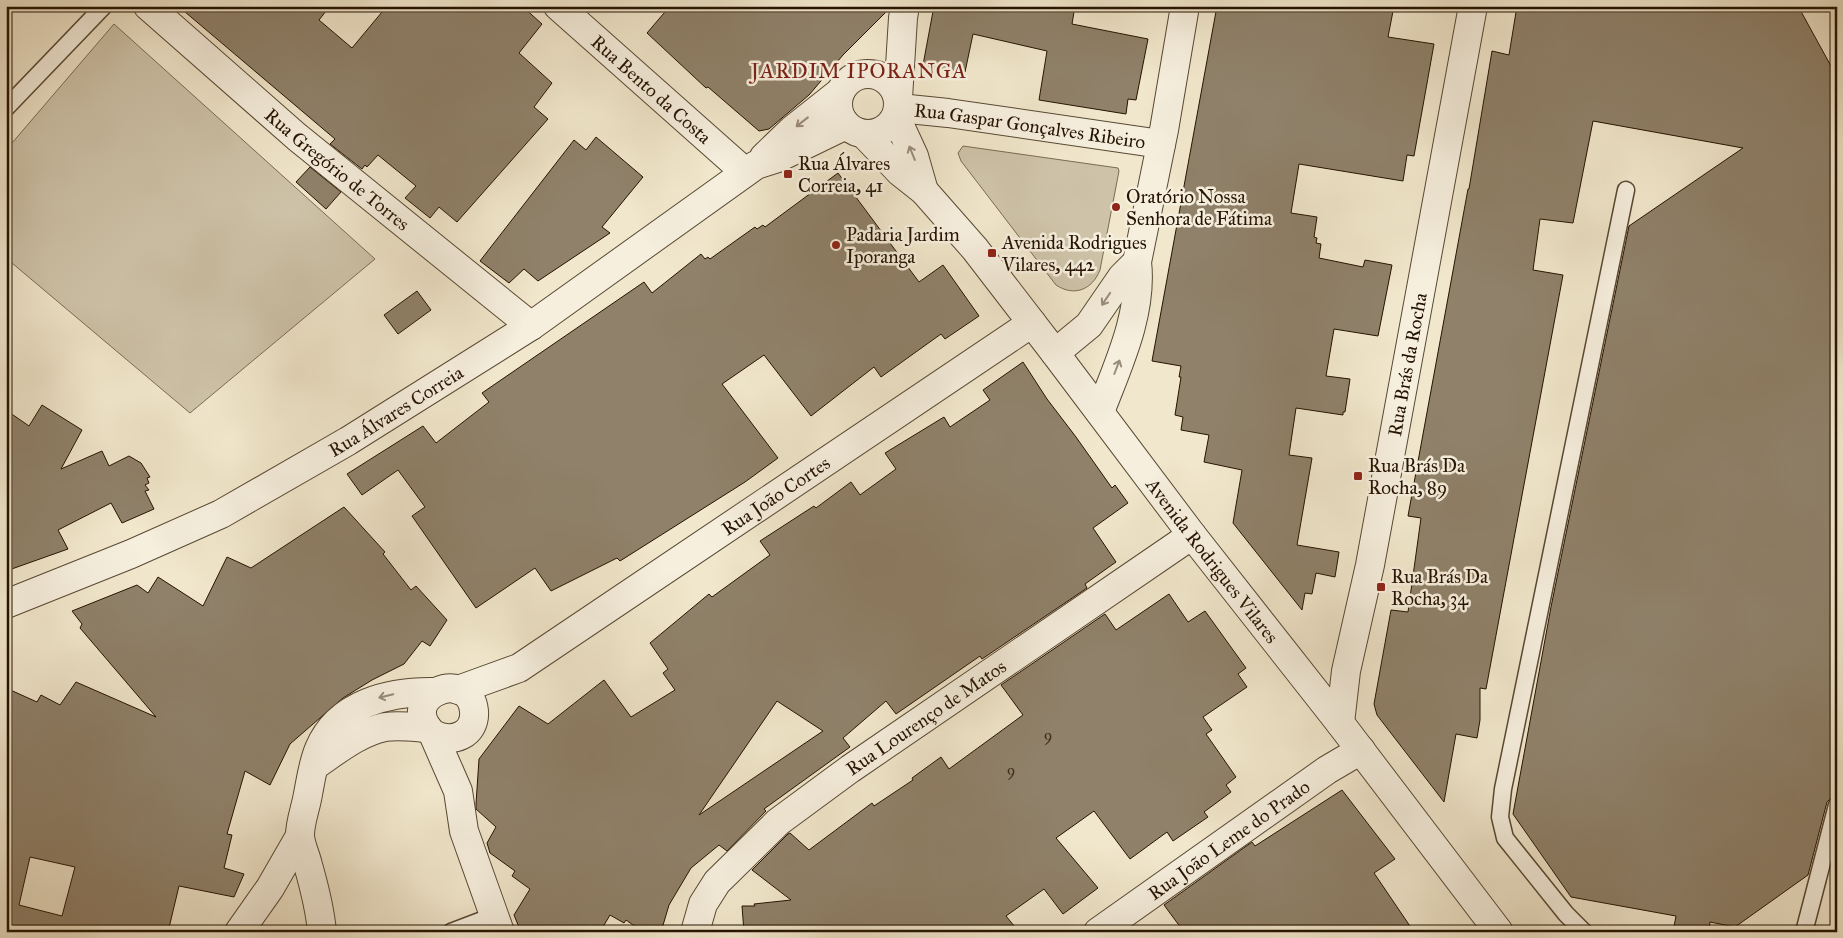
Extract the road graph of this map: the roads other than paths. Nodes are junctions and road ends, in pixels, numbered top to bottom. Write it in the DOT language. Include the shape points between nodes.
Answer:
graph roads {
  1 [pos="104,6"];
  2 [pos="148,6"];
  3 [pos="558,6"];
  4 [pos="1186,6"];
  5 [pos="1473,6"];
  6 [pos="904,12"];
  7 [pos="867,73"];
  8 [pos="840,92"];
  9 [pos="6,108"];
  10 [pos="898,108"];
  11 [pos="855,129"];
  12 [pos="1161,144"];
  13 [pos="751,169"];
  14 [pos="1626,190"];
  15 [pos="924,191"];
  16 [pos="1137,262"];
  17 [pos="1032,323"];
  18 [pos="531,326"];
  19 [pos="1055,353"];
  20 [pos="1100,412"];
  21 [pos="1192,535"];
  22 [pos="6,604"];
  23 [pos="519,668"];
  24 [pos="446,691"];
  25 [pos="1340,723"];
  26 [pos="470,725"];
  27 [pos="430,731"];
  28 [pos="1361,750"];
  29 [pos="314,766"];
  30 [pos="458,792"];
  31 [pos="1837,805"];
  32 [pos="300,836"];
  33 [pos="496,924"];
  34 [pos="239,932"];
  35 [pos="322,932"];
  36 [pos="451,932"];
  37 [pos="695,932"];
  38 [pos="1098,932"];
  39 [pos="1499,932"];
  40 [pos="1584,932"];
  41 [pos="1804,932"];
  1 -- 9 [label="lane"];
  2 -- 18 [label="street, Rua Gregório de Torres" via="297,137"];
  3 -- 13 [label="street, Rua Bento da Costa"];
  4 -- 12 [label="street"];
  5 -- 25 [label="street, Rua Brás da Rocha" via="1376,536 1346,671"];
  6 -- 7 [label="street"];
  6 -- 10 [label="street"];
  7 -- 8 [label="street" via="851,78"];
  7 -- 10 [label="street" via="884,77 896,90"];
  8 -- 11 [label="street" via="838,109 841,117"];
  8 -- 13 [label="street, Rua Álvares Correia, one-way" via="792,130"];
  10 -- 11 [label="street" via="890,125 883,131 874,134"];
  10 -- 12 [label="street, Rua Gaspar Gonçalves Ribeiro"];
  15 -- 10 [label="street, Avenida Rodrigues Vilares, one-way"];
  11 -- 13 [label="street, Rua Álvares Correia"];
  11 -- 15 [label="street, Avenida Rodrigues Vilares"];
  12 -- 16 [label="street"];
  13 -- 18 [label="street, Rua Álvares Correia"];
  14 -- 40 [label="lane" via="1503,789 1500,817 1505,838"];
  15 -- 17 [label="street, Avenida Rodrigues Vilares" via="975,249"];
  16 -- 19 [label="street, one-way" via="1089,325"];
  20 -- 16 [label="street, one-way" via="1131,324 1138,290"];
  17 -- 19 [label="street, Avenida Rodrigues Vilares"];
  17 -- 23 [label="street, Rua João Cortes"];
  18 -- 22 [label="street, Rua Álvares Correia" via="348,441 221,514"];
  19 -- 20 [label="street, Avenida Rodrigues Vilares"];
  20 -- 21 [label="street, Avenida Rodrigues Vilares"];
  21 -- 25 [label="street, Avenida Rodrigues Vilares"];
  21 -- 37 [label="street, Rua Lourenço de Matos" via="850,769 778,822 716,882 703,904"];
  23 -- 24 [label="street"];
  23 -- 26 [label="street"];
  24 -- 26 [label="street" via="471,701 474,709"];
  24 -- 27 [label="street" via="428,697 423,712"];
  24 -- 29 [label="street, one-way" via="395,694 359,708 332,728"];
  25 -- 28 [label="street, Avenida Rodrigues Vilares"];
  26 -- 27 [label="street" via="450,739 441,739"];
  26 -- 30 [label="street"];
  27 -- 29 [label="street" via="397,726 383,728 359,737"];
  27 -- 30 [label="street"];
  28 -- 38 [label="street, Rua João Leme do Prado" via="1327,770"];
  28 -- 39 [label="street, Avenida Rodrigues Vilares"];
  29 -- 32 [label="street"];
  30 -- 33 [label="street" via="464,831"];
  31 -- 41 [label="lane"];
  32 -- 34 [label="street" via="270,888"];
  32 -- 35 [label="street"];
  33 -- 36 [label="lane"];
}
